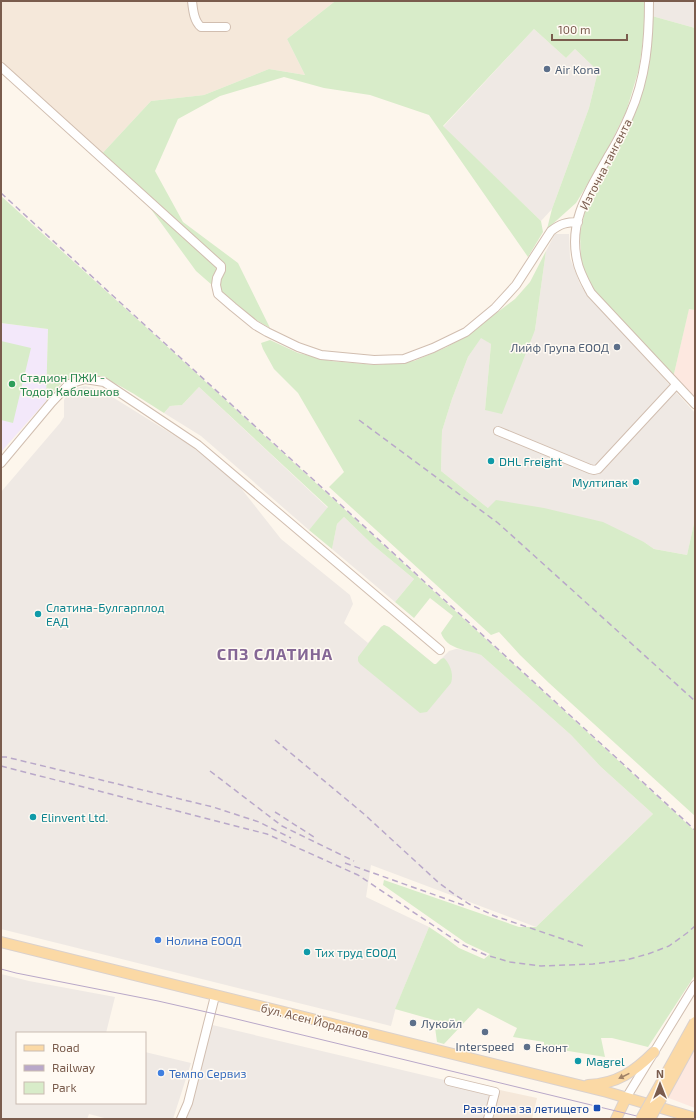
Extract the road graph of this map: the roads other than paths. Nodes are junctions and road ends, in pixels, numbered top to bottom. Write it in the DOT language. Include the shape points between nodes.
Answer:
graph roads {
  1 [pos="192,1"];
  2 [pos="649,1"];
  3 [pos="226,27"];
  4 [pos="1,67"];
  5 [pos="578,222"];
  6 [pos="676,384"];
  7 [pos="695,404"];
  8 [pos="498,431"];
  9 [pos="1,463"];
  10 [pos="440,650"];
  11 [pos="2,942"];
  12 [pos="695,985"];
  13 [pos="215,996"];
  14 [pos="695,1022"];
  15 [pos="695,1037"];
  16 [pos="654,1052"];
  17 [pos="449,1081"];
  18 [pos="578,1085"];
  19 [pos="626,1098"];
  20 [pos="695,1118"];
  21 [pos="181,1119"];
  22 [pos="488,1119"];
  23 [pos="616,1119"];
  24 [pos="641,1119"];
  25 [pos="650,1119"];
  1 -- 3 [label="street" via="195,17 201,27"];
  2 -- 5 [label="street, Източна тангента" via="649,33 644,70 630,114 588,191"];
  4 -- 5 [label="street" via="221,266 216,284 218,294 267,332 298,347 321,354 374,360 404,359 466,332 495,308 516,285 551,231 566,222"];
  5 -- 6 [label="street, Източна тангента" via="575,238 576,259 582,277 592,293"];
  6 -- 7 [label="street, Източна тангента"];
  6 -- 8 [label="street" via="598,469 590,469"];
  9 -- 10 [label="street" via="69,384 85,379 104,382 198,444"];
  11 -- 13 [label="main road, бул. Асен Йорданов"];
  12 -- 16 [label="street"];
  13 -- 18 [label="main road, бул. Асен Йорданов"];
  13 -- 21 [label="street" via="188,1103"];
  14 -- 24 [label="main road, bridge"];
  15 -- 25 [label="main road, bridge"];
  16 -- 18 [label="main road, one-way" via="639,1067 618,1079"];
  16 -- 19 [label="street"];
  17 -- 22 [label="street" via="495,1092"];
  18 -- 19 [label="main road, бул. Асен Йорданов"];
  19 -- 20 [label="main road, бул. Асен Йорданов"];
  19 -- 23 [label="main road"];
}
